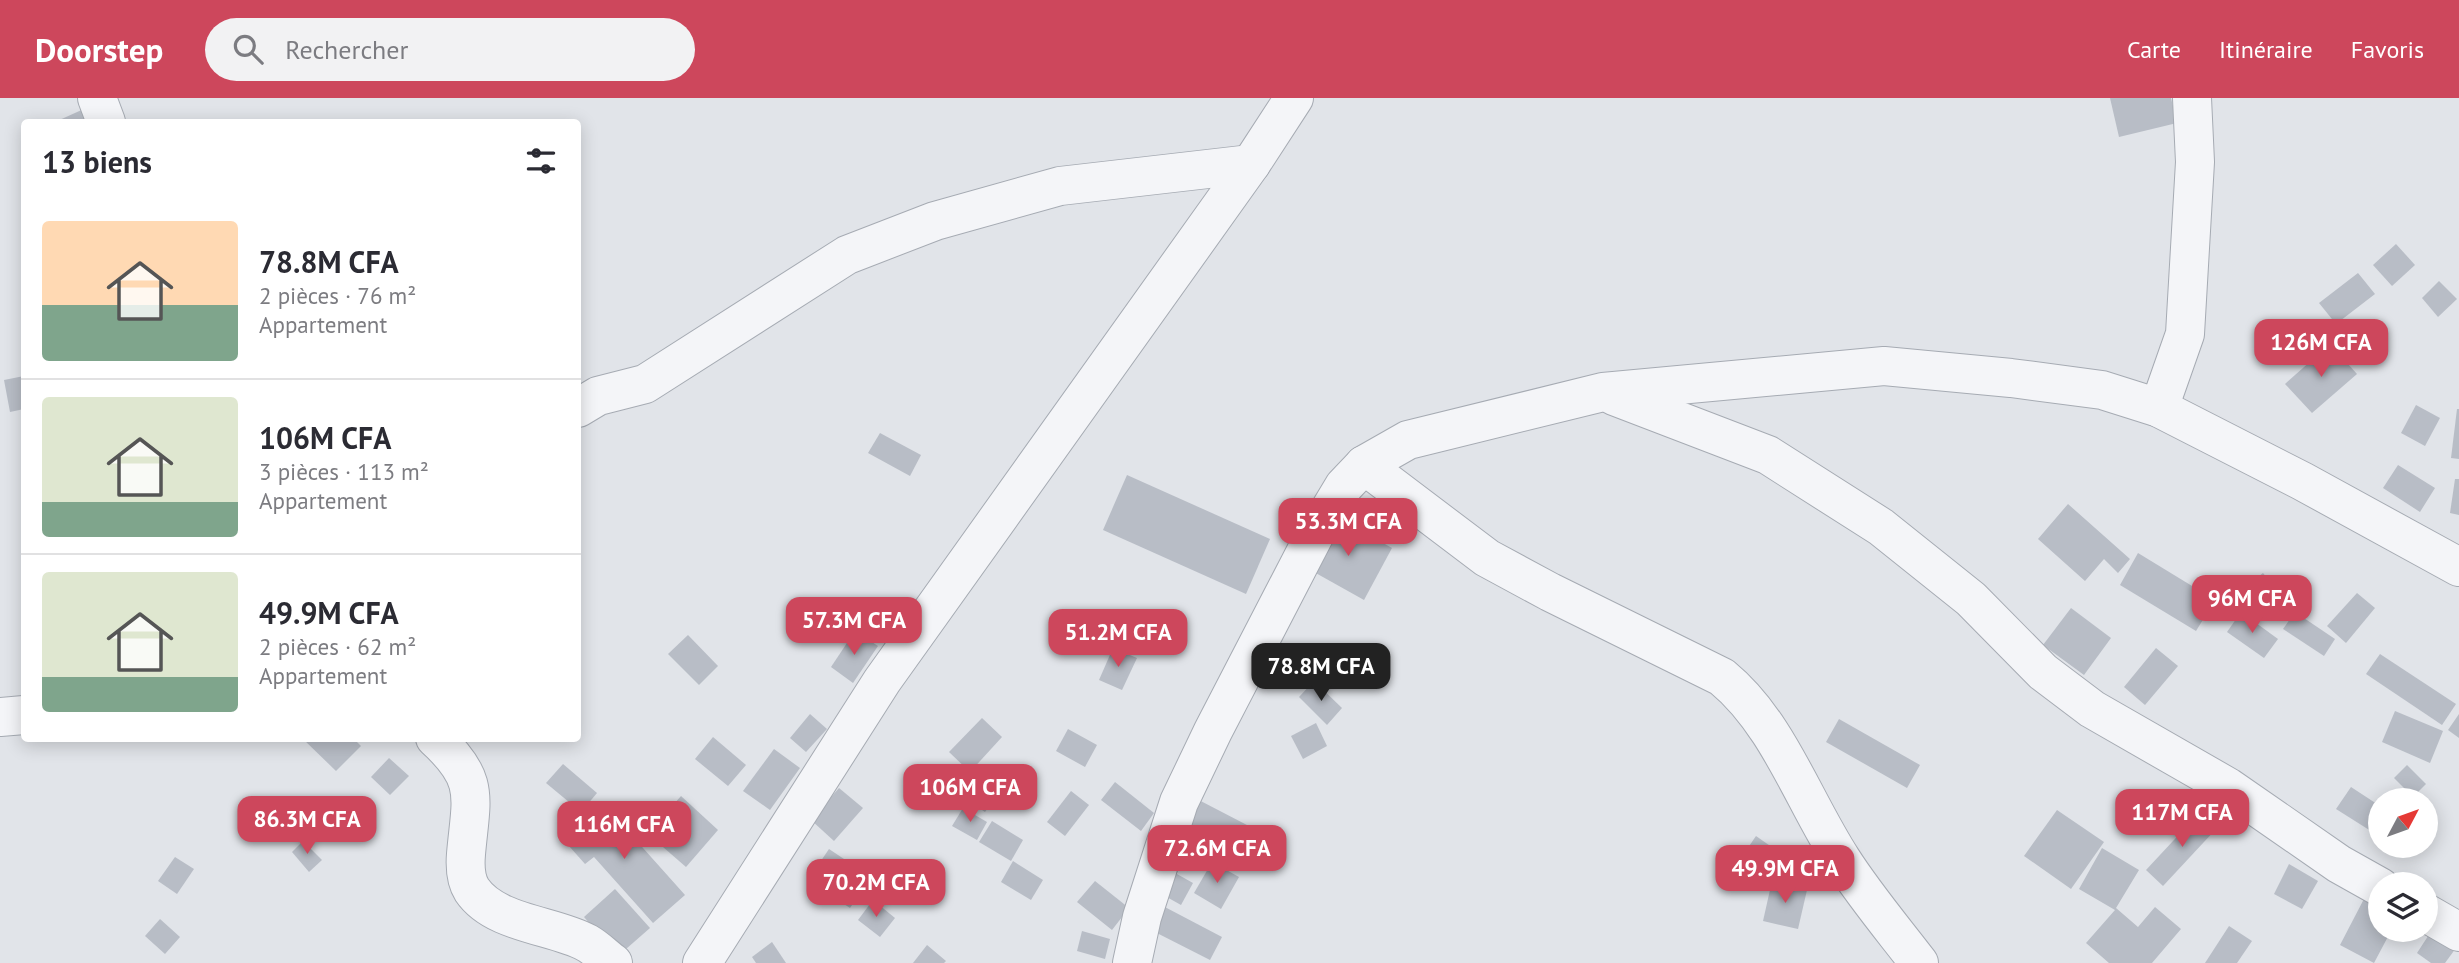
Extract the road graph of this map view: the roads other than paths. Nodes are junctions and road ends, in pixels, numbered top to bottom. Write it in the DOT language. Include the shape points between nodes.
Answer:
graph roads {
  1 [pos="97,98"];
  2 [pos="1294,98"];
  3 [pos="2192,98"];
  4 [pos="105,119"];
  5 [pos="1251,164"];
  6 [pos="1602,392"];
  7 [pos="581,406"];
  8 [pos="2159,408"];
  9 [pos="1364,465"];
  10 [pos="2459,567"];
  11 [pos="21,715"];
  12 [pos="0,717"];
  13 [pos="439,742"];
  14 [pos="2368,880"];
  15 [pos="2438,920"];
  16 [pos="2459,932"];
  17 [pos="613,963"];
  18 [pos="702,963"];
  19 [pos="1132,963"];
  20 [pos="1919,963"];
  1 -- 4 [label="street"];
  2 -- 5 [label="street"];
  3 -- 8 [label="street" via="2195,162 2185,334"];
  5 -- 7 [label="street" via="1060,186 935,221 847,255 645,384 598,396"];
  5 -- 18 [label="street" via="882,681"];
  6 -- 8 [label="street" via="1885,366 2102,390"];
  6 -- 9 [label="street" via="1408,440"];
  6 -- 14 [label="street" via="1768,455 1881,527 1970,599 2043,672 2092,709 2228,787"];
  8 -- 10 [label="street"];
  9 -- 19 [label="street" via="1344,486 1314,537 1185,790 1142,917"];
  9 -- 20 [label="street" via="1487,558 1722,677 1739,691 1773,739 1842,860"];
  11 -- 12 [label="street"];
  13 -- 17 [label="street" via="463,768 471,790 465,871 472,889 502,913 587,943"];
  15 -- 16 [label="street"];
}
